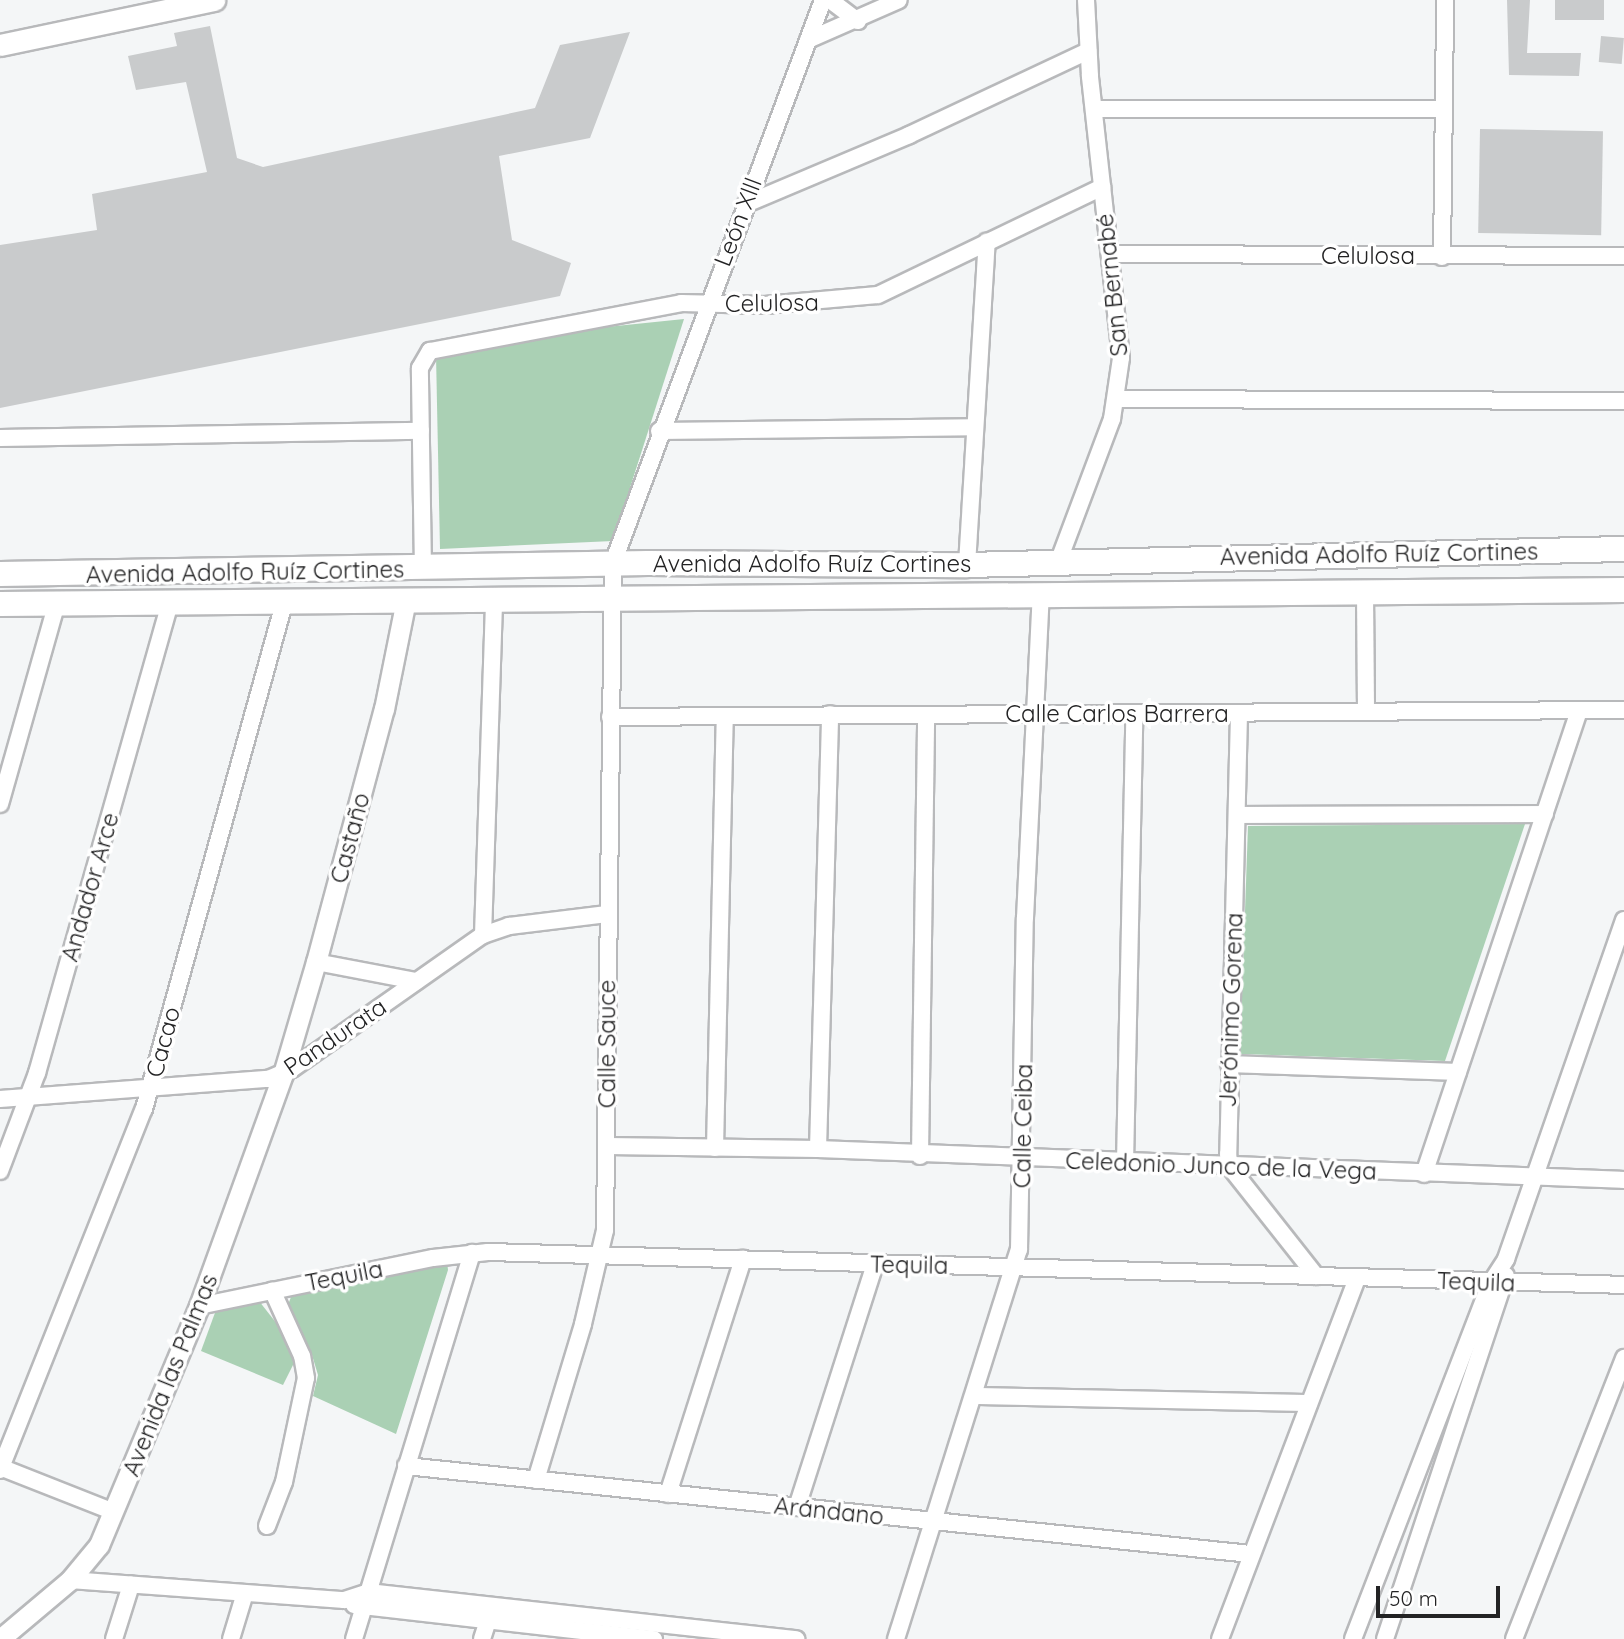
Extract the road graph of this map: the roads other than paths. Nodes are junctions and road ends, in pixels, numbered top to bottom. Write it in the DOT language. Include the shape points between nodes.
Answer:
graph roads {
  1 [pos="214,0"];
  2 [pos="823,0"];
  3 [pos="830,0"];
  4 [pos="899,0"];
  5 [pos="1086,0"];
  6 [pos="1445,0"];
  7 [pos="858,21"];
  8 [pos="808,40"];
  9 [pos="0,45"];
  10 [pos="1088,51"];
  11 [pos="1443,108"];
  12 [pos="1094,109"];
  13 [pos="1102,187"];
  14 [pos="746,204"];
  15 [pos="987,242"];
  16 [pos="1112,254"];
  17 [pos="1624,256"];
  18 [pos="1442,257"];
  19 [pos="707,304"];
  20 [pos="1117,399"];
  21 [pos="1624,401"];
  22 [pos="973,427"];
  23 [pos="421,431"];
  24 [pos="659,431"];
  25 [pos="0,438"];
  26 [pos="1624,549"];
  27 [pos="1059,560"];
  28 [pos="613,564"];
  29 [pos="967,565"];
  30 [pos="423,570"];
  31 [pos="0,574"];
  32 [pos="1624,590"];
  33 [pos="1365,593"];
  34 [pos="1041,594"];
  35 [pos="611,598"];
  36 [pos="171,600"];
  37 [pos="285,600"];
  38 [pos="406,600"];
  39 [pos="494,600"];
  40 [pos="57,602"];
  41 [pos="0,604"];
  42 [pos="1624,710"];
  43 [pos="1366,711"];
  44 [pos="1034,712"];
  45 [pos="1579,712"];
  46 [pos="830,714"];
  47 [pos="1239,714"];
  48 [pos="725,716"];
  49 [pos="1135,716"];
  50 [pos="610,718"];
  51 [pos="926,718"];
  52 [pos="0,804"];
  53 [pos="1545,814"];
  54 [pos="1237,815"];
  55 [pos="607,914"];
  56 [pos="1624,920"];
  57 [pos="483,935"];
  58 [pos="316,962"];
  59 [pos="416,981"];
  60 [pos="1229,1064"];
  61 [pos="1458,1072"];
  62 [pos="283,1074"];
  63 [pos="151,1086"];
  64 [pos="29,1097"];
  65 [pos="0,1099"];
  66 [pos="608,1146"];
  67 [pos="715,1148"];
  68 [pos="818,1149"];
  69 [pos="920,1156"];
  70 [pos="1023,1158"];
  71 [pos="1125,1163"];
  72 [pos="1230,1167"];
  73 [pos="0,1171"];
  74 [pos="1424,1174"];
  75 [pos="1536,1177"];
  76 [pos="1624,1180"];
  77 [pos="472,1253"];
  78 [pos="600,1256"];
  79 [pos="743,1259"];
  80 [pos="875,1264"];
  81 [pos="1016,1267"];
  82 [pos="1317,1276"];
  83 [pos="1357,1278"];
  84 [pos="1498,1284"];
  85 [pos="1624,1285"];
  86 [pos="272,1290"];
  87 [pos="199,1306"];
  88 [pos="1624,1358"];
  89 [pos="975,1396"];
  90 [pos="1309,1403"];
  91 [pos="407,1466"];
  92 [pos="1,1468"];
  93 [pos="536,1480"];
  94 [pos="668,1494"];
  95 [pos="797,1507"];
  96 [pos="114,1513"];
  97 [pos="933,1522"];
  98 [pos="267,1526"];
  99 [pos="1251,1554"];
  100 [pos="71,1580"];
  101 [pos="131,1585"];
  102 [pos="368,1592"];
  103 [pos="245,1593"];
  104 [pos="344,1600"];
  105 [pos="363,1609"];
  106 [pos="489,1618"];
  107 [pos="0,1639"];
  108 [pos="114,1639"];
  109 [pos="231,1639"];
  110 [pos="354,1639"];
  111 [pos="482,1639"];
  112 [pos="654,1639"];
  113 [pos="796,1639"];
  114 [pos="896,1639"];
  115 [pos="1220,1639"];
  116 [pos="1353,1639"];
  117 [pos="1385,1639"];
  118 [pos="1514,1639"];
  1 -- 9 [label="main road"];
  2 -- 8 [label="street, León Xlll"];
  3 -- 7 [label="street"];
  4 -- 7 [label="street"];
  5 -- 10 [label="street, San Bernabé"];
  6 -- 11 [label="street"];
  7 -- 8 [label="street"];
  8 -- 14 [label="street, León Xlll"];
  10 -- 12 [label="street, San Bernabé"];
  10 -- 14 [label="street" via="909,135"];
  11 -- 12 [label="street"];
  11 -- 18 [label="street"];
  12 -- 13 [label="street, San Bernabé"];
  13 -- 15 [label="street, Celulosa"];
  13 -- 16 [label="street, San Bernabé"];
  14 -- 19 [label="street, León Xlll"];
  15 -- 19 [label="street, Celulosa" via="878,295 765,305"];
  15 -- 22 [label="street"];
  16 -- 18 [label="street, Celulosa"];
  16 -- 20 [label="street, San Bernabé" via="1121,358"];
  17 -- 18 [label="street, Celulosa"];
  19 -- 23 [label="street, Celulosa" via="664,305 435,349 424,356"];
  19 -- 24 [label="street, León Xlll"];
  20 -- 21 [label="street"];
  20 -- 27 [label="street, San Bernabé"];
  22 -- 24 [label="street"];
  22 -- 29 [label="street"];
  23 -- 25 [label="street"];
  23 -- 30 [label="street"];
  24 -- 28 [label="street, León Xlll"];
  26 -- 27 [label="main road, Avenida Adolfo Ruíz Cortines"];
  27 -- 29 [label="main road, Avenida Adolfo Ruíz Cortines"];
  28 -- 29 [label="main road, Avenida Adolfo Ruíz Cortines"];
  28 -- 30 [label="main road, Avenida Adolfo Ruíz Cortines"];
  28 -- 35 [label="street, León Xlll"];
  30 -- 31 [label="main road, Avenida Adolfo Ruíz Cortines"];
  32 -- 33 [label="main road, Avenida Adolfo Ruíz Cortines"];
  33 -- 34 [label="main road, Avenida Adolfo Ruíz Cortines"];
  33 -- 43 [label="street"];
  34 -- 35 [label="main road, Avenida Adolfo Ruíz Cortines"];
  34 -- 44 [label="street, Calle Ceiba"];
  35 -- 39 [label="main road, Avenida Adolfo Ruíz Cortines"];
  35 -- 50 [label="street, Calle Sauce"];
  36 -- 37 [label="main road, Avenida Adolfo Ruíz Cortines"];
  36 -- 40 [label="main road, Avenida Adolfo Ruíz Cortines"];
  36 -- 64 [label="street, Andador Arce"];
  37 -- 38 [label="main road, Avenida Adolfo Ruíz Cortines"];
  37 -- 63 [label="street, Cacao"];
  38 -- 39 [label="main road, Avenida Adolfo Ruíz Cortines"];
  38 -- 58 [label="street, Castaño" via="384,709"];
  39 -- 57 [label="street"];
  40 -- 41 [label="main road, Avenida Adolfo Ruíz Cortines"];
  40 -- 52 [label="street"];
  42 -- 45 [label="street, Calle Carlos Barrera"];
  43 -- 45 [label="street, Calle Carlos Barrera"];
  43 -- 47 [label="street, Calle Carlos Barrera"];
  44 -- 49 [label="street, Calle Carlos Barrera"];
  44 -- 51 [label="street, Calle Carlos Barrera"];
  44 -- 70 [label="street, Calle Ceiba" via="1025,918"];
  45 -- 53 [label="street"];
  46 -- 48 [label="street, Calle Carlos Barrera"];
  46 -- 51 [label="street, Calle Carlos Barrera"];
  46 -- 68 [label="street"];
  47 -- 49 [label="street, Calle Carlos Barrera"];
  47 -- 54 [label="street, Jerónimo Gorena"];
  48 -- 50 [label="street, Calle Carlos Barrera"];
  48 -- 67 [label="street"];
  49 -- 71 [label="street"];
  50 -- 55 [label="street, Calle Sauce"];
  51 -- 69 [label="street"];
  53 -- 54 [label="street"];
  53 -- 61 [label="street"];
  54 -- 60 [label="street, Jerónimo Gorena"];
  55 -- 57 [label="street, Pandurata" via="509,926"];
  55 -- 66 [label="street, Calle Sauce"];
  56 -- 75 [label="street"];
  57 -- 59 [label="street, Pandurata"];
  58 -- 59 [label="street"];
  58 -- 62 [label="street, Castaño"];
  59 -- 62 [label="street, Pandurata"];
  60 -- 61 [label="street"];
  60 -- 72 [label="street, Jerónimo Gorena"];
  61 -- 74 [label="street"];
  62 -- 63 [label="street, Pandurata"];
  62 -- 87 [label="street, Avenida las Palmas"];
  63 -- 64 [label="street, Pandurata"];
  63 -- 92 [label="street, Cacao"];
  64 -- 65 [label="street, Pandurata"];
  64 -- 73 [label="street, Andador Arce"];
  66 -- 67 [label="street, Celedonio Junco de la Vega"];
  66 -- 78 [label="street, Calle Sauce"];
  67 -- 68 [label="street, Celedonio Junco de la Vega"];
  68 -- 69 [label="street, Celedonio Junco de la Vega"];
  69 -- 70 [label="street, Celedonio Junco de la Vega"];
  70 -- 71 [label="street, Celedonio Junco de la Vega"];
  70 -- 81 [label="street, Calle Ceiba"];
  71 -- 72 [label="street, Celedonio Junco de la Vega"];
  72 -- 74 [label="street, Celedonio Junco de la Vega"];
  72 -- 82 [label="street"];
  74 -- 75 [label="street, Celedonio Junco de la Vega"];
  75 -- 76 [label="street, Celedonio Junco de la Vega"];
  75 -- 84 [label="street"];
  77 -- 78 [label="street, Tequila"];
  77 -- 86 [label="street, Tequila"];
  77 -- 91 [label="street"];
  78 -- 79 [label="street, Tequila"];
  78 -- 93 [label="street, Calle Sauce"];
  79 -- 80 [label="street, Tequila"];
  79 -- 94 [label="street"];
  80 -- 81 [label="street, Tequila"];
  80 -- 95 [label="street"];
  81 -- 82 [label="street, Tequila"];
  81 -- 89 [label="street, Calle Ceiba"];
  82 -- 83 [label="street, Tequila"];
  83 -- 84 [label="street, Tequila"];
  83 -- 90 [label="street"];
  84 -- 85 [label="street, Tequila"];
  84 -- 116 [label="street"];
  84 -- 117 [label="street"];
  86 -- 87 [label="street, Tequila"];
  86 -- 98 [label="street" via="305,1365 306,1389 284,1482"];
  87 -- 96 [label="street, Avenida las Palmas"];
  88 -- 118 [label="street"];
  89 -- 90 [label="street"];
  89 -- 97 [label="street, Calle Ceiba"];
  90 -- 99 [label="street"];
  91 -- 93 [label="street, Arándano"];
  91 -- 102 [label="street"];
  92 -- 96 [label="street"];
  93 -- 94 [label="street, Arándano"];
  94 -- 95 [label="street, Arándano"];
  95 -- 97 [label="street, Arándano"];
  96 -- 100 [label="street, Avenida las Palmas" via="99,1545"];
  97 -- 99 [label="street, Arándano"];
  97 -- 114 [label="street, Calle Ceiba"];
  99 -- 115 [label="street"];
  100 -- 101 [label="street"];
  100 -- 107 [label="street, Avenida las Palmas"];
  101 -- 103 [label="street"];
  101 -- 108 [label="street"];
  102 -- 104 [label="street"];
  102 -- 105 [label="street"];
  102 -- 113 [label="street"];
  103 -- 104 [label="street"];
  103 -- 109 [label="street"];
  104 -- 105 [label="street"];
  105 -- 106 [label="street"];
  105 -- 110 [label="street"];
  106 -- 111 [label="street"];
  106 -- 112 [label="street"];
}
